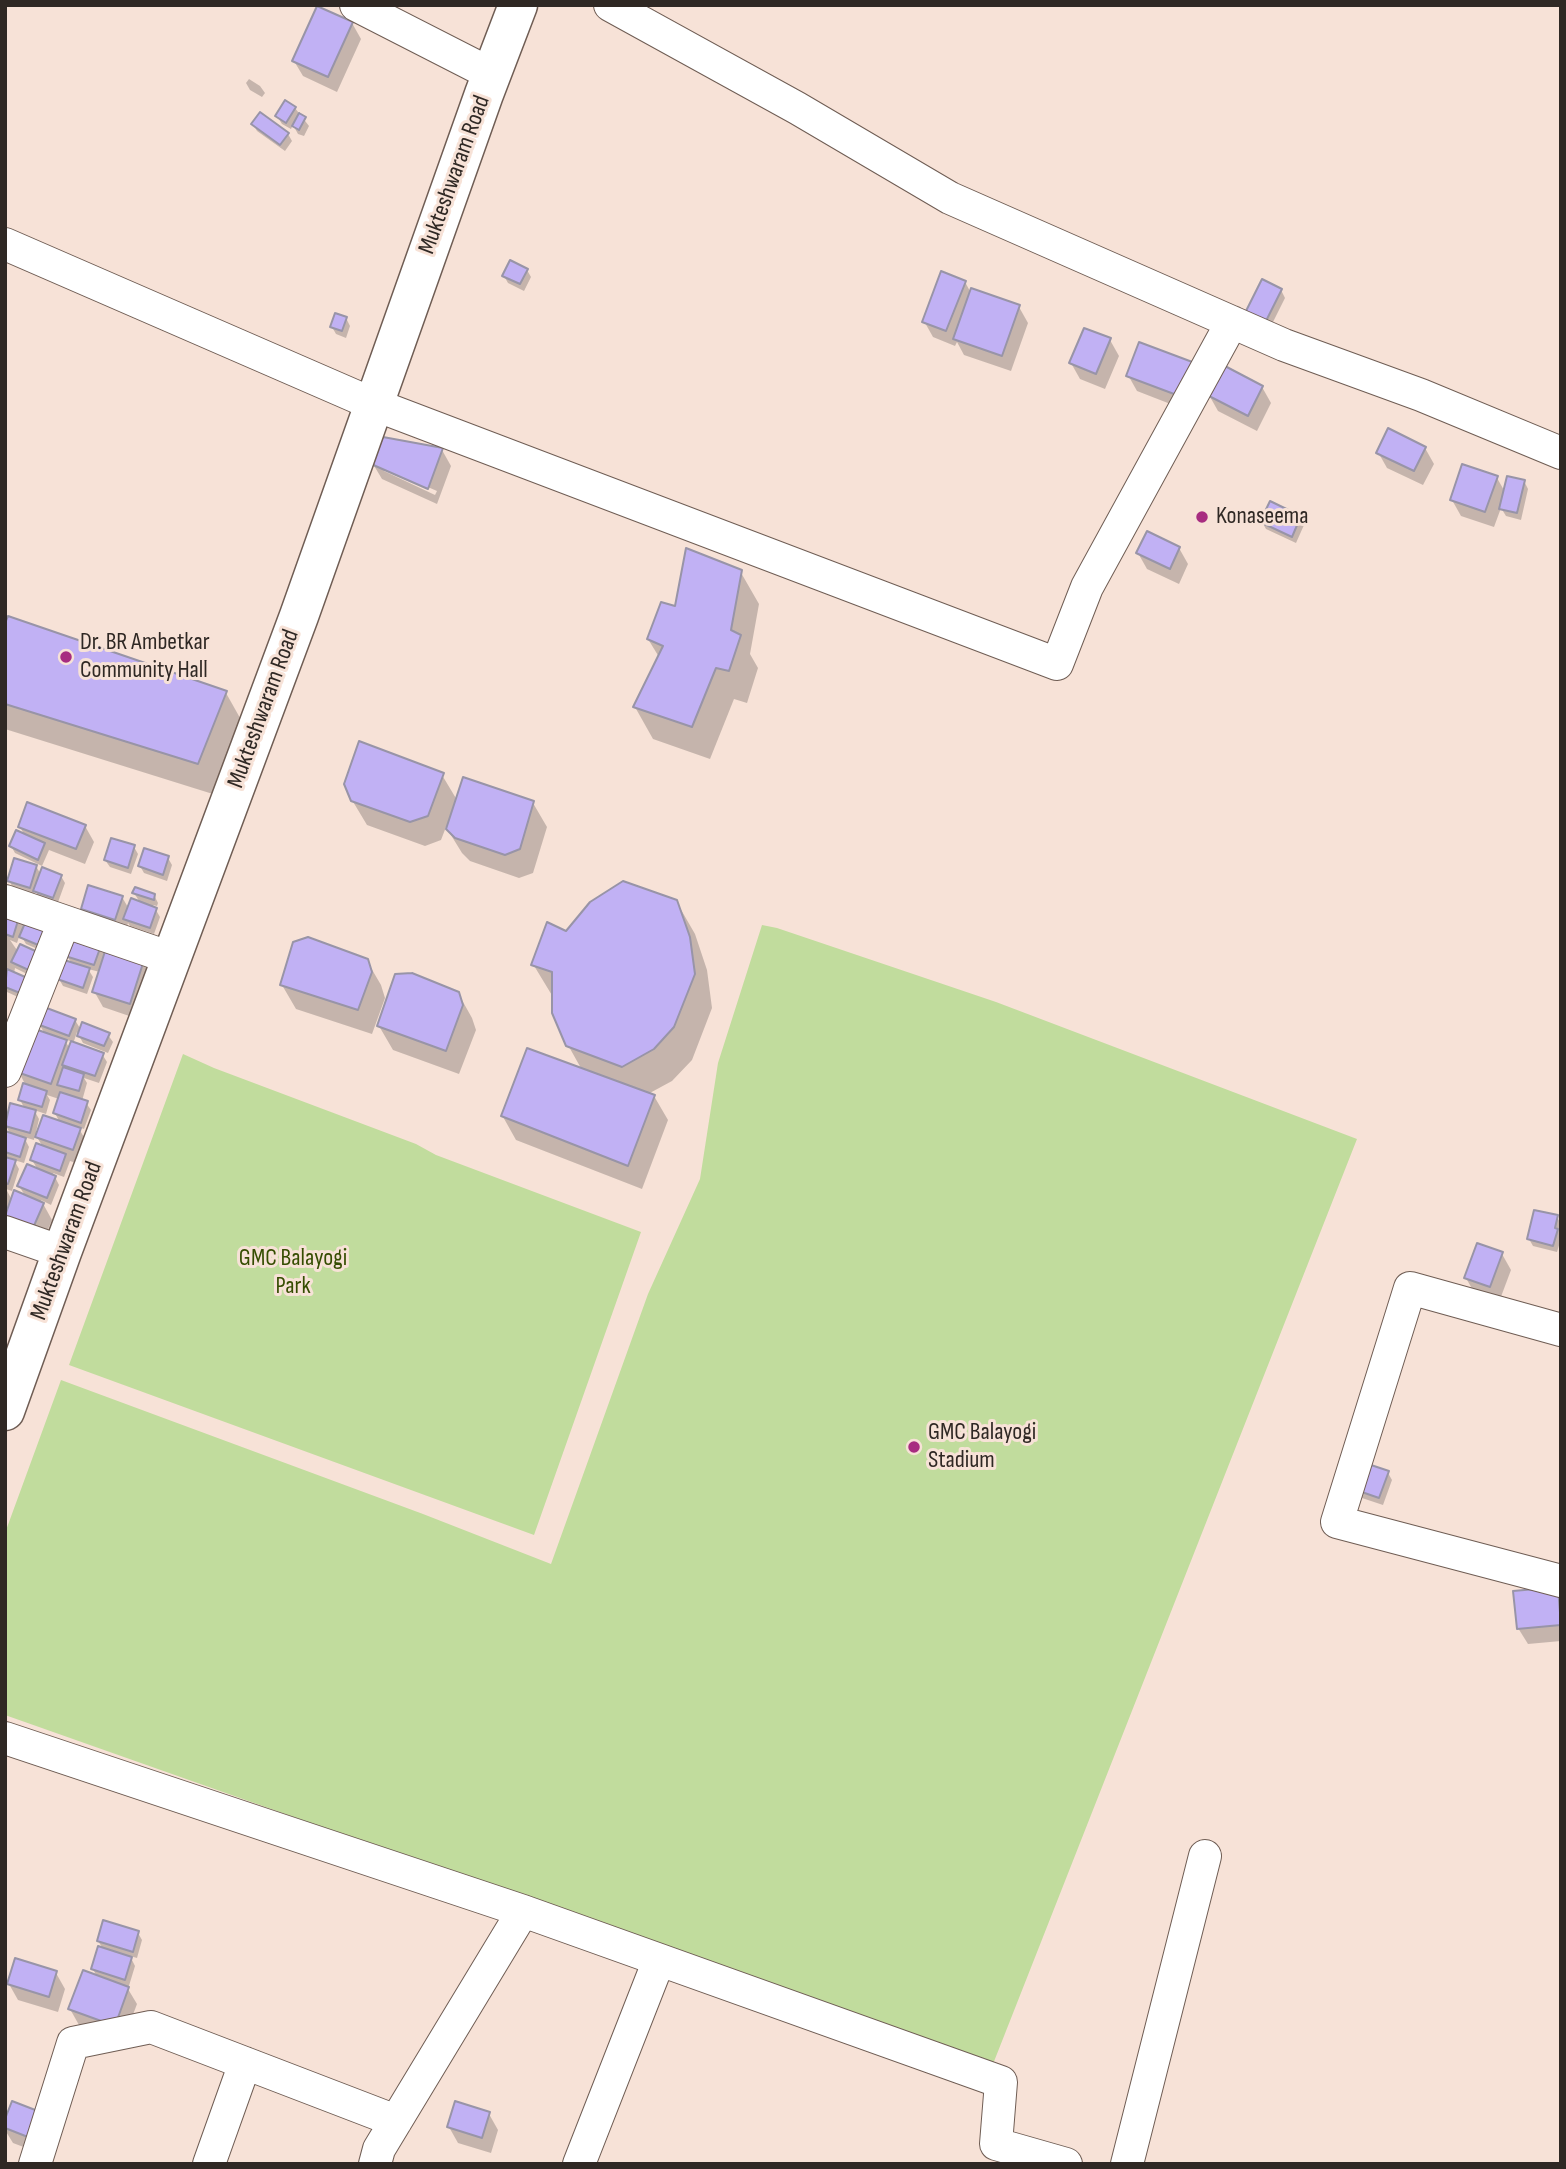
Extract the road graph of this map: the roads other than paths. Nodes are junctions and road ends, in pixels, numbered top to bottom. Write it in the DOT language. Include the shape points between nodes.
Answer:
graph roads {
  1 [pos="356,5"];
  2 [pos="518,5"];
  3 [pos="611,5"];
  4 [pos="491,74"];
  5 [pos="5,244"];
  6 [pos="1231,322"];
  7 [pos="373,404"];
  8 [pos="1561,453"];
  9 [pos="5,901"];
  10 [pos="64,922"];
  11 [pos="171,958"];
  12 [pos="5,1071"];
  13 [pos="5,1232"];
  14 [pos="62,1252"];
  15 [pos="1561,1330"];
  16 [pos="5,1411"];
  17 [pos="1561,1581"];
  18 [pos="5,1738"];
  19 [pos="1205,1856"];
  20 [pos="523,1911"];
  21 [pos="659,1960"];
  22 [pos="245,2063"];
  23 [pos="396,2121"];
  24 [pos="34,2164"];
  25 [pos="209,2164"];
  26 [pos="375,2164"];
  27 [pos="579,2164"];
  28 [pos="1066,2164"];
  29 [pos="1127,2164"];
  1 -- 4 [label="street"];
  2 -- 4 [label="main road, Mukteshwaram Road"];
  3 -- 6 [label="street" via="950,198"];
  4 -- 7 [label="main road, Mukteshwaram Road"];
  5 -- 7 [label="street"];
  6 -- 7 [label="street" via="1087,587 1057,664"];
  6 -- 8 [label="street"];
  7 -- 11 [label="main road, Mukteshwaram Road"];
  9 -- 10 [label="street"];
  10 -- 11 [label="street"];
  10 -- 12 [label="street"];
  11 -- 14 [label="main road, Mukteshwaram Road"];
  13 -- 14 [label="street"];
  14 -- 16 [label="main road, Mukteshwaram Road"];
  15 -- 17 [label="street" via="1409,1288 1337,1522"];
  18 -- 20 [label="street"];
  19 -- 29 [label="street"];
  20 -- 21 [label="street"];
  20 -- 23 [label="street"];
  21 -- 27 [label="street"];
  21 -- 28 [label="street" via="1000,2082 996,2144"];
  22 -- 23 [label="street"];
  22 -- 24 [label="street" via="151,2027 73,2043"];
  22 -- 25 [label="street"];
  23 -- 26 [label="street"];
}
